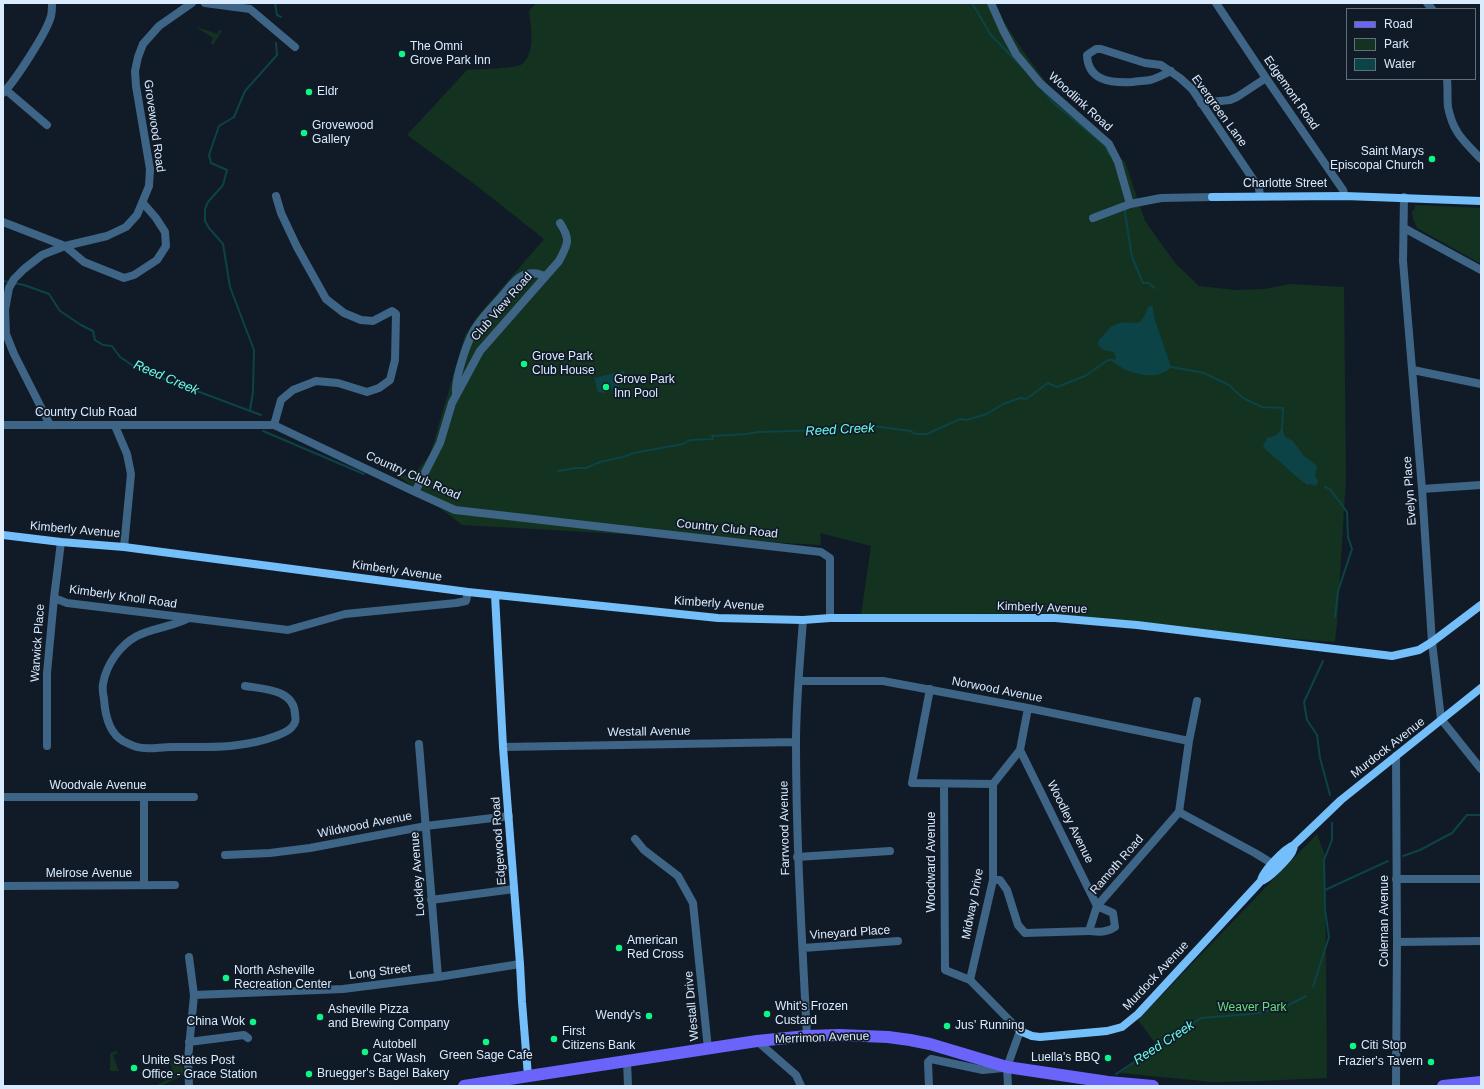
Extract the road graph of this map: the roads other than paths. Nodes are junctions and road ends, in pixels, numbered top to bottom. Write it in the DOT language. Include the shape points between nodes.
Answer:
graph roads {
  1 [pos="52,3"];
  2 [pos="192,3"];
  3 [pos="205,3"];
  4 [pos="991,3"];
  5 [pos="1216,3"];
  6 [pos="295,47"];
  7 [pos="1170,71"];
  8 [pos="1266,78"];
  9 [pos="1447,80"];
  10 [pos="5,92"];
  11 [pos="1201,103"];
  12 [pos="47,125"];
  13 [pos="1481,159"];
  14 [pos="276,196"];
  15 [pos="1260,196"];
  16 [pos="1345,196"];
  17 [pos="1404,197"];
  18 [pos="1481,201"];
  19 [pos="143,203"];
  20 [pos="1130,204"];
  21 [pos="1093,218"];
  22 [pos="3,222"];
  23 [pos="560,223"];
  24 [pos="1404,228"];
  25 [pos="64,246"];
  26 [pos="1481,270"];
  27 [pos="545,276"];
  28 [pos="5,333"];
  29 [pos="1413,370"];
  30 [pos="1481,384"];
  31 [pos="456,396"];
  32 [pos="3,425"];
  33 [pos="50,425"];
  34 [pos="274,425"];
  35 [pos="115,426"];
  36 [pos="1481,485"];
  37 [pos="1422,489"];
  38 [pos="415,492"];
  39 [pos="3,535"];
  40 [pos="61,542"];
  41 [pos="124,547"];
  42 [pos="468,592"];
  43 [pos="495,595"];
  44 [pos="54,598"];
  45 [pos="1481,605"];
  46 [pos="189,618"];
  47 [pos="830,618"];
  48 [pos="803,620"];
  49 [pos="1432,642"];
  50 [pos="799,681"];
  51 [pos="245,686"];
  52 [pos="1481,688"];
  53 [pos="930,689"];
  54 [pos="1197,701"];
  55 [pos="1028,708"];
  56 [pos="1441,719"];
  57 [pos="1189,741"];
  58 [pos="796,742"];
  59 [pos="419,744"];
  60 [pos="47,746"];
  61 [pos="503,747"];
  62 [pos="1020,750"];
  63 [pos="1396,756"];
  64 [pos="1481,769"];
  65 [pos="944,784"];
  66 [pos="993,784"];
  67 [pos="3,797"];
  68 [pos="194,797"];
  69 [pos="144,798"];
  70 [pos="1179,812"];
  71 [pos="509,816"];
  72 [pos="426,826"];
  73 [pos="635,839"];
  74 [pos="890,851"];
  75 [pos="225,855"];
  76 [pos="797,857"];
  77 [pos="1275,866"];
  78 [pos="1481,879"];
  79 [pos="993,880"];
  80 [pos="1396,880"];
  81 [pos="144,885"];
  82 [pos="175,885"];
  83 [pos="3,886"];
  84 [pos="514,889"];
  85 [pos="432,900"];
  86 [pos="1098,906"];
  87 [pos="1089,931"];
  88 [pos="898,941"];
  89 [pos="1481,941"];
  90 [pos="1397,942"];
  91 [pos="803,948"];
  92 [pos="189,957"];
  93 [pos="520,964"];
  94 [pos="438,977"];
  95 [pos="970,980"];
  96 [pos="194,994"];
  97 [pos="1020,1031"];
  98 [pos="807,1036"];
  99 [pos="248,1038"];
  100 [pos="757,1041"];
  101 [pos="189,1042"];
  102 [pos="708,1049"];
  103 [pos="627,1061"];
  104 [pos="1008,1067"];
  105 [pos="529,1081"];
  106 [pos="1481,1082"];
  107 [pos="1108,1084"];
  108 [pos="189,1086"];
  109 [pos="464,1086"];
  110 [pos="628,1086"];
  111 [pos="801,1086"];
  112 [pos="928,1086"];
  113 [pos="1008,1086"];
  114 [pos="1153,1086"];
  115 [pos="1396,1086"];
  116 [pos="1443,1086"];
  1 -- 10 [label="street" via="51,16 44,32"];
  2 -- 19 [label="street, Grovewood Road" via="159,26 144,44 138,58 135,71 136,86 150,169 149,186"];
  3 -- 6 [label="street" via="250,9"];
  4 -- 20 [label="street, Woodlink Road" via="1016,54 1040,83 1109,144 1118,162"];
  5 -- 8 [label="street, Edgemont Road"];
  7 -- 7 [label="street, Evergreen Lane" via="1149,80 1114,82 1096,75 1088,62 1088,55 1096,49 1161,65"];
  7 -- 11 [label="street, Evergreen Lane" via="1192,89"];
  8 -- 11 [label="street" via="1230,100"];
  8 -- 16 [label="street, Edgemont Road"];
  9 -- 13 [label="street" via="1448,106 1454,128 1459,137"];
  10 -- 12 [label="street"];
  11 -- 15 [label="street, Evergreen Lane" via="1259,188"];
  14 -- 34 [label="street" via="296,247 326,299 344,313 361,320 373,322 392,311 396,314 397,325 395,360 390,380 379,388 367,392 338,383 316,381 293,390 282,400"];
  15 -- 16 [label="street, Charlotte Street"];
  15 -- 20 [label="street, Charlotte Street" via="1162,198"];
  16 -- 17 [label="street, Charlotte Street"];
  17 -- 18 [label="street, Charlotte Street"];
  17 -- 24 [label="street, Evelyn Place"];
  19 -- 25 [label="street, Grovewood Road" via="137,215 126,227 107,236"];
  19 -- 25 [label="street" via="165,232 166,246 158,260 134,275 124,278 84,262"];
  20 -- 21 [label="street, Charlotte Street"];
  22 -- 25 [label="street"];
  23 -- 27 [label="street, Club View Road" via="568,240 567,247 559,261"];
  24 -- 26 [label="street"];
  24 -- 29 [label="street, Evelyn Place" via="1403,261"];
  25 -- 28 [label="street, Grovewood Road" via="42,255 14,279 9,288 5,310"];
  27 -- 31 [label="street, Club View Road" via="480,351"];
  27 -- 31 [label="street, Club View Road" via="534,273 521,276 478,325 462,364"];
  28 -- 33 [label="street, Grovewood Road"];
  29 -- 30 [label="street"];
  29 -- 37 [label="street, Evelyn Place"];
  31 -- 38 [label="street, Club View Road" via="440,442"];
  32 -- 33 [label="street, Country Club Road"];
  33 -- 35 [label="street, Country Club Road"];
  34 -- 35 [label="street, Country Club Road"];
  34 -- 38 [label="street, Country Club Road"];
  35 -- 41 [label="street" via="127,454 131,474"];
  36 -- 37 [label="street"];
  37 -- 49 [label="street, Evelyn Place"];
  38 -- 47 [label="street, Country Club Road" via="455,510 821,552 830,558"];
  39 -- 40 [label="street, Kimberly Avenue"];
  40 -- 41 [label="street, Kimberly Avenue"];
  40 -- 44 [label="street, Warwick Place"];
  41 -- 42 [label="street, Kimberly Avenue"];
  42 -- 43 [label="street, Kimberly Avenue"];
  42 -- 46 [label="street, Kimberly Knoll Road" via="466,600 456,603 345,614 288,630"];
  43 -- 48 [label="street, Kimberly Avenue" via="718,618"];
  43 -- 61 [label="street, Edgewood Road"];
  44 -- 46 [label="street, Kimberly Knoll Road" via="67,603"];
  44 -- 60 [label="street, Warwick Place" via="47,673"];
  45 -- 49 [label="street, Kimberly Avenue"];
  46 -- 51 [label="street, Kimberly Knoll Road" via="137,636 119,650 109,666 103,684 106,720 113,730 122,740 138,748 220,747 264,741 285,733 296,722 290,700 282,694"];
  47 -- 48 [label="street, Kimberly Avenue"];
  47 -- 49 [label="street, Kimberly Avenue" via="1055,618 1137,625 1392,656 1419,650"];
  48 -- 50 [label="street, Farrwood Avenue"];
  49 -- 56 [label="street, Evelyn Place"];
  50 -- 53 [label="street, Norwood Avenue" via="883,681"];
  50 -- 58 [label="street, Farrwood Avenue"];
  52 -- 56 [label="street, Murdock Avenue"];
  53 -- 55 [label="street, Norwood Avenue"];
  53 -- 65 [label="street" via="912,783"];
  54 -- 57 [label="street"];
  55 -- 57 [label="street, Norwood Avenue"];
  55 -- 62 [label="street"];
  56 -- 63 [label="street, Murdock Avenue"];
  56 -- 64 [label="street"];
  57 -- 70 [label="street"];
  58 -- 61 [label="street, Westall Avenue"];
  58 -- 76 [label="street, Farrwood Avenue"];
  59 -- 72 [label="street, Lockley Avenue"];
  61 -- 71 [label="street, Edgewood Road"];
  62 -- 66 [label="street"];
  62 -- 86 [label="street, Woodley Avenue"];
  63 -- 77 [label="street, Murdock Avenue" via="1341,800 1294,845 1288,847"];
  63 -- 80 [label="street, Coleman Avenue"];
  65 -- 66 [label="street"];
  65 -- 95 [label="street, Woodward Avenue" via="945,970"];
  66 -- 79 [label="street, Midway Drive"];
  67 -- 69 [label="street, Woodvale Avenue"];
  68 -- 69 [label="street, Woodvale Avenue"];
  69 -- 81 [label="street"];
  70 -- 77 [label="street"];
  70 -- 86 [label="street, Ramoth Road"];
  71 -- 72 [label="street, Wildwood Avenue"];
  71 -- 84 [label="street, Edgewood Road"];
  72 -- 75 [label="street, Wildwood Avenue" via="310,848"];
  72 -- 85 [label="street, Lockley Avenue"];
  73 -- 102 [label="street, Westall Drive" via="644,850 678,876 693,903"];
  74 -- 76 [label="street"];
  76 -- 91 [label="street, Farrwood Avenue"];
  77 -- 97 [label="street, Murdock Avenue" via="1261,877 1261,881 1138,1014 1122,1027 1108,1031 1040,1037"];
  78 -- 80 [label="street"];
  79 -- 87 [label="street" via="1000,880 1007,890 1018,924 1025,933"];
  79 -- 95 [label="street, Midway Drive"];
  80 -- 90 [label="street, Coleman Avenue"];
  81 -- 82 [label="street, Melrose Avenue"];
  81 -- 83 [label="street, Melrose Avenue"];
  84 -- 85 [label="street"];
  84 -- 93 [label="street, Edgewood Road"];
  85 -- 94 [label="street, Lockley Avenue"];
  86 -- 87 [label="street, Ramoth Road"];
  86 -- 87 [label="street" via="1113,913 1115,927 1101,933"];
  88 -- 91 [label="street, Vineyard Place"];
  89 -- 90 [label="street"];
  90 -- 115 [label="street, Coleman Avenue"];
  91 -- 98 [label="street, Farrwood Avenue"];
  92 -- 96 [label="street"];
  93 -- 94 [label="street, Long Street"];
  93 -- 105 [label="street, Edgewood Road"];
  94 -- 96 [label="street, Long Street" via="343,989"];
  95 -- 97 [label="street, Woodward Avenue"];
  96 -- 101 [label="street"];
  97 -- 104 [label="street"];
  98 -- 100 [label="main road, Merrimon Avenue"];
  98 -- 104 [label="main road, Merrimon Avenue" via="904,1039"];
  99 -- 101 [label="street" via="244,1035"];
  100 -- 102 [label="main road, Merrimon Avenue"];
  100 -- 111 [label="street" via="796,1075"];
  101 -- 108 [label="street"];
  102 -- 103 [label="main road, Merrimon Avenue"];
  103 -- 105 [label="main road, Merrimon Avenue"];
  103 -- 110 [label="street"];
  104 -- 107 [label="main road, Merrimon Avenue"];
  104 -- 112 [label="street" via="983,1070 930,1059"];
  104 -- 113 [label="street"];
  105 -- 109 [label="main road, Merrimon Avenue"];
  106 -- 116 [label="main road"];
  107 -- 114 [label="main road, Merrimon Avenue"];
}
